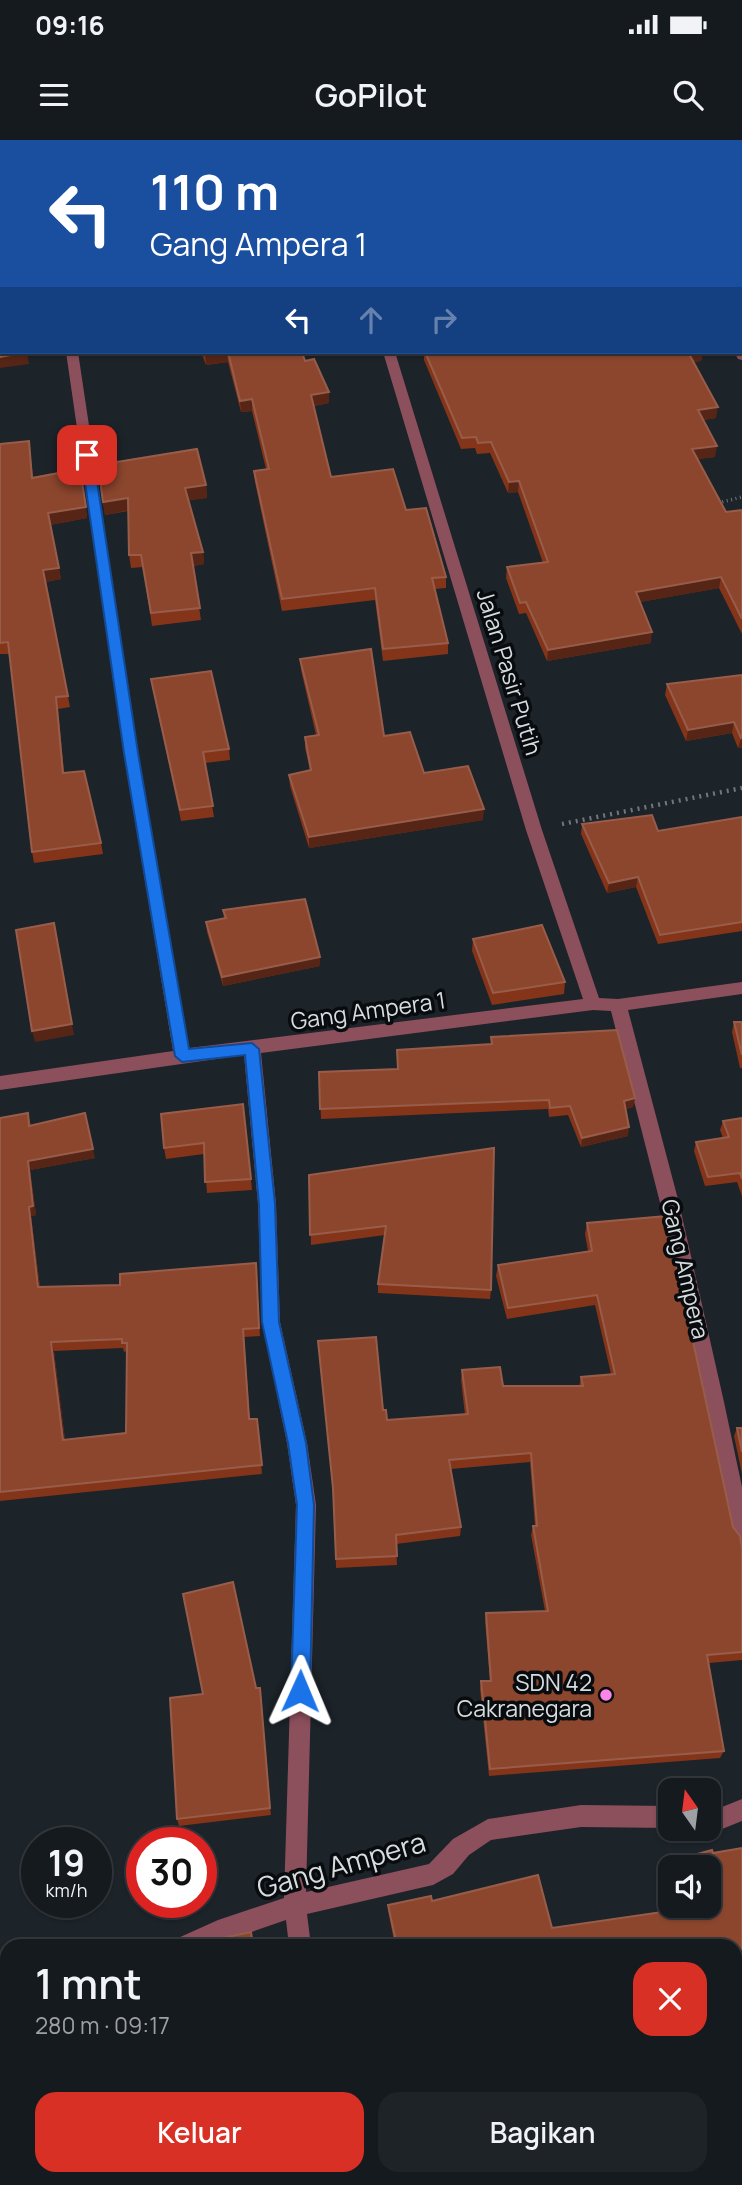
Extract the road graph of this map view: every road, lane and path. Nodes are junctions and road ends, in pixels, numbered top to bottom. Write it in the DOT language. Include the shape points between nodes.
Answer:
graph roads {
  1 [pos="72,354"];
  2 [pos="390,354"];
  3 [pos="742,496"];
  4 [pos="718,503"];
  5 [pos="742,788"];
  6 [pos="534,830"];
  7 [pos="742,988"];
  8 [pos="593,1004"];
  9 [pos="618,1005"];
  10 [pos="252,1049"];
  11 [pos="182,1056"];
  12 [pos="0,1083"];
  13 [pos="742,1535"];
  14 [pos="742,1810"];
  15 [pos="658,1817"];
  16 [pos="721,1818"];
  17 [pos="295,1906"];
  18 [pos="201,1939"];
  19 [pos="299,1939"];
  1 -- 11 [label="street" via="131,753"];
  2 -- 6 [label="street, Jalan Pasir Putih"];
  3 -- 4 [label="path"];
  5 -- 6 [label="path"];
  6 -- 8 [label="street, Jalan Pasir Putih"];
  7 -- 9 [label="street, Gang Ampera 1"];
  8 -- 9 [label="street, Gang Ampera 1"];
  8 -- 10 [label="street, Gang Ampera 1"];
  9 -- 13 [label="street, Gang Ampera" via="690,1278"];
  10 -- 11 [label="street, Gang Ampera 1"];
  10 -- 17 [label="street" via="267,1204 271,1322 306,1505"];
  11 -- 12 [label="street, Gang Ampera 1"];
  14 -- 16 [label="street"];
  15 -- 17 [label="street, Gang Ampera" via="582,1816 488,1830 461,1847 433,1874"];
  17 -- 18 [label="street, Gang Ampera"];
  17 -- 19 [label="street"];
}
